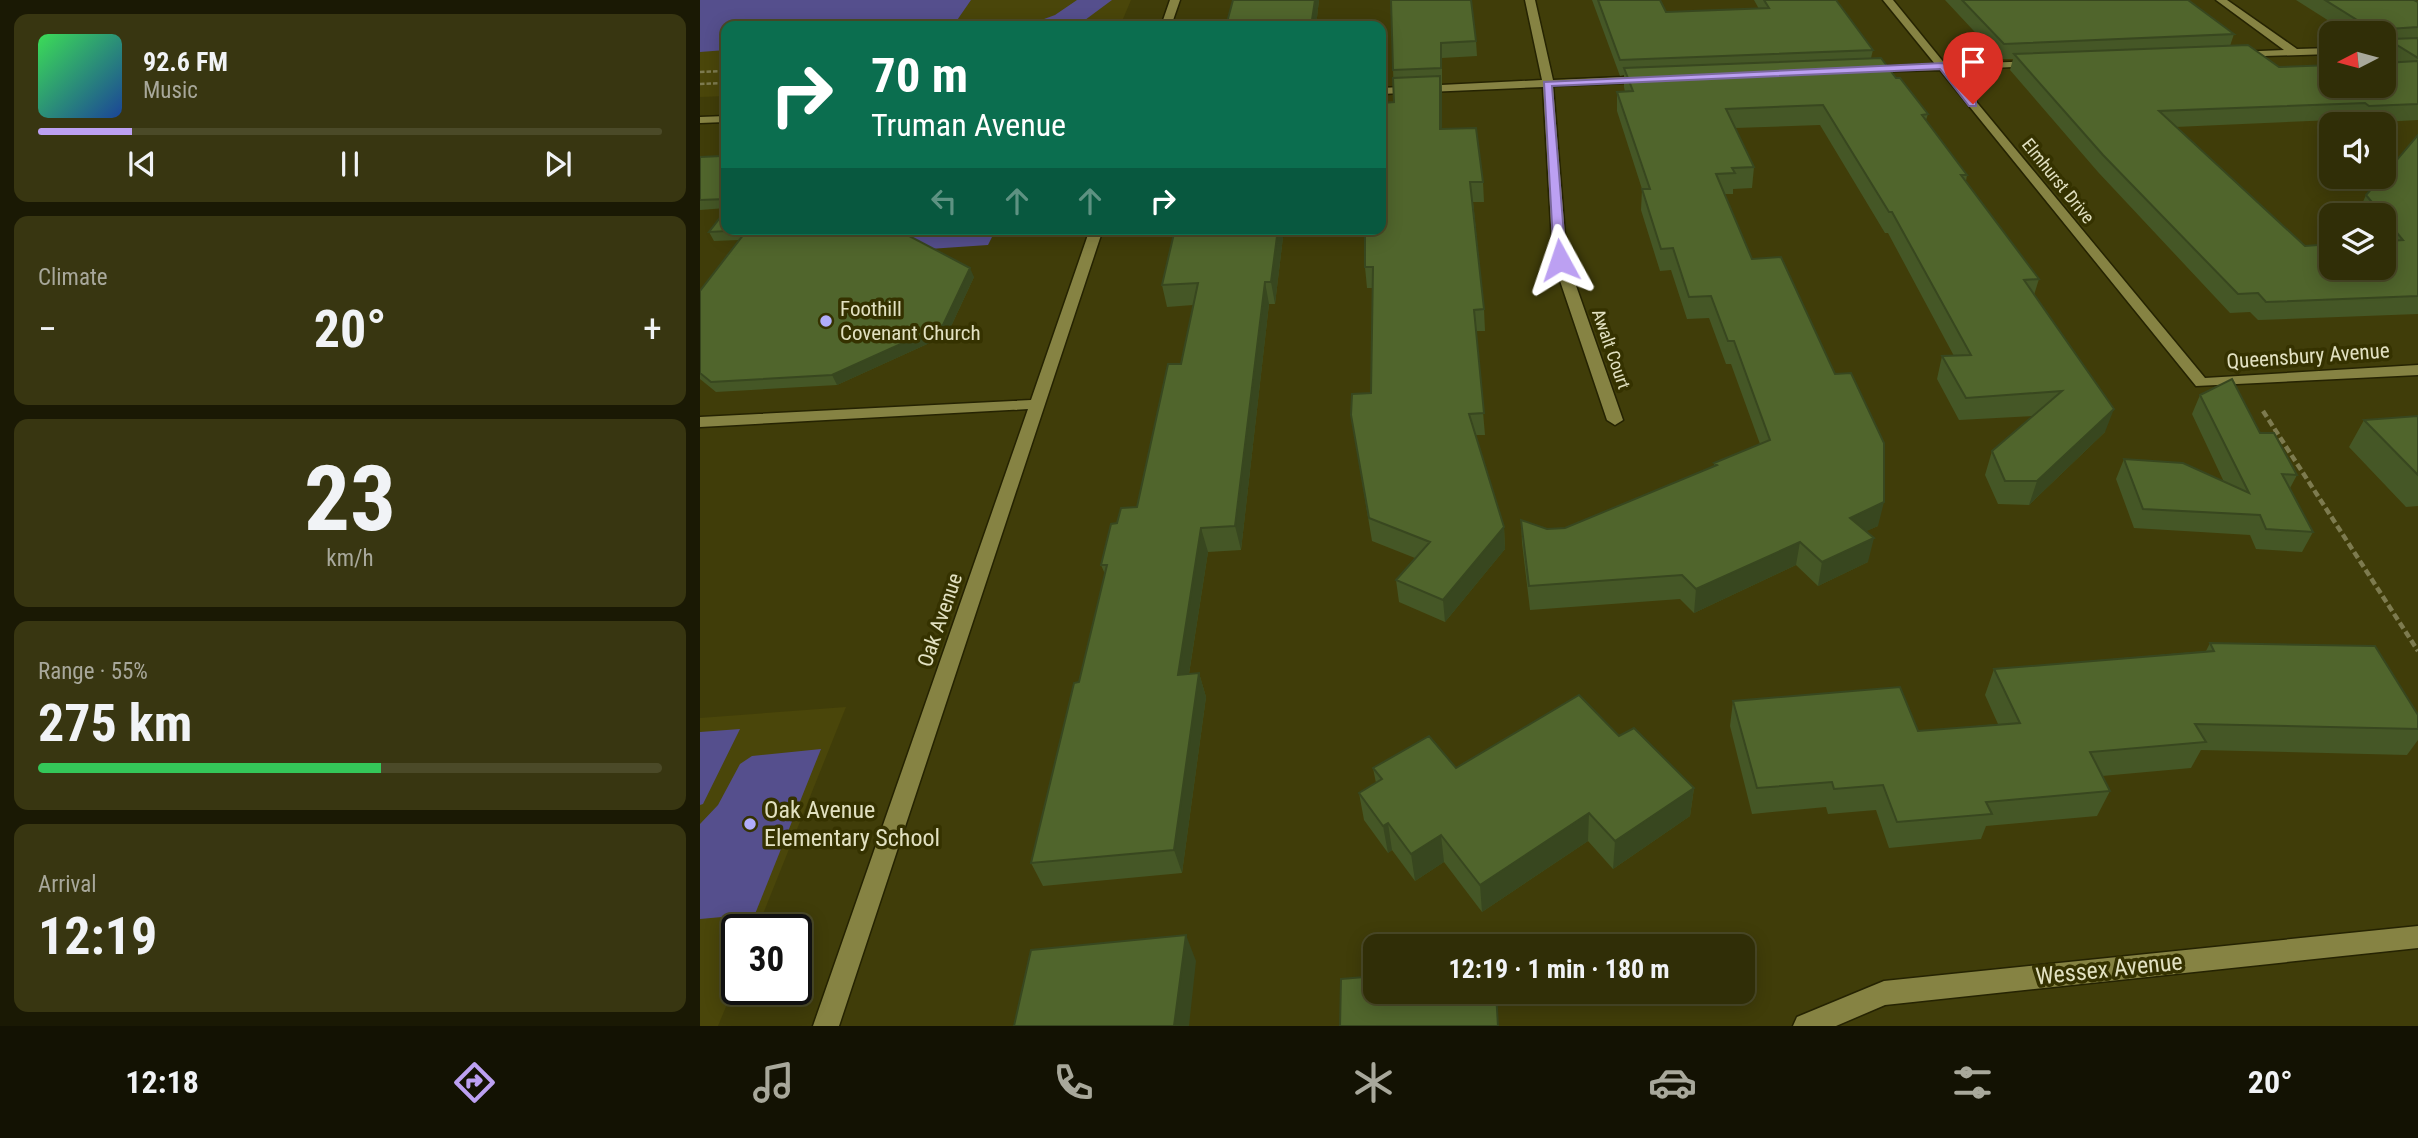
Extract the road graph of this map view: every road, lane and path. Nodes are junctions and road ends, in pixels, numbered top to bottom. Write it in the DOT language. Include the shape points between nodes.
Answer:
graph roads {
  1 [pos="1175,0"];
  2 [pos="1530,0"];
  3 [pos="1888,0"];
  4 [pos="2221,0"];
  5 [pos="1168,21"];
  6 [pos="2319,51"];
  7 [pos="2294,52"];
  8 [pos="2226,55"];
  9 [pos="2051,62"];
  10 [pos="1943,66"];
  11 [pos="721,71"];
  12 [pos="1847,71"];
  13 [pos="700,72"];
  14 [pos="1656,79"];
  15 [pos="721,83"];
  16 [pos="700,84"];
  17 [pos="1547,84"];
  18 [pos="1386,91"];
  19 [pos="721,119"];
  20 [pos="700,120"];
  21 [pos="1095,235"];
  22 [pos="2418,370"];
  23 [pos="2244,381"];
  24 [pos="2202,383"];
  25 [pos="1038,404"];
  26 [pos="1615,420"];
  27 [pos="700,422"];
  28 [pos="2418,651"];
  29 [pos="2418,937"];
  30 [pos="826,1026"];
  31 [pos="1806,1026"];
  1 -- 5 [label="street"];
  2 -- 17 [label="street, Awalt Court"];
  3 -- 10 [label="street, Elmhurst Drive"];
  4 -- 7 [label="street"];
  6 -- 7 [label="street"];
  7 -- 8 [label="street"];
  9 -- 10 [label="street"];
  10 -- 12 [label="street"];
  10 -- 24 [label="street, Elmhurst Drive"];
  11 -- 13 [label="path"];
  14 -- 17 [label="street"];
  15 -- 16 [label="path"];
  17 -- 18 [label="street"];
  17 -- 26 [label="street, Awalt Court" via="1560,260"];
  19 -- 20 [label="street"];
  21 -- 25 [label="street, Oak Avenue"];
  22 -- 23 [label="street, Queensbury Avenue"];
  23 -- 24 [label="street, Queensbury Avenue"];
  23 -- 28 [label="path"];
  25 -- 27 [label="street"];
  25 -- 30 [label="street, Oak Avenue"];
  29 -- 31 [label="street, Wessex Avenue" via="1884,993"];
}
